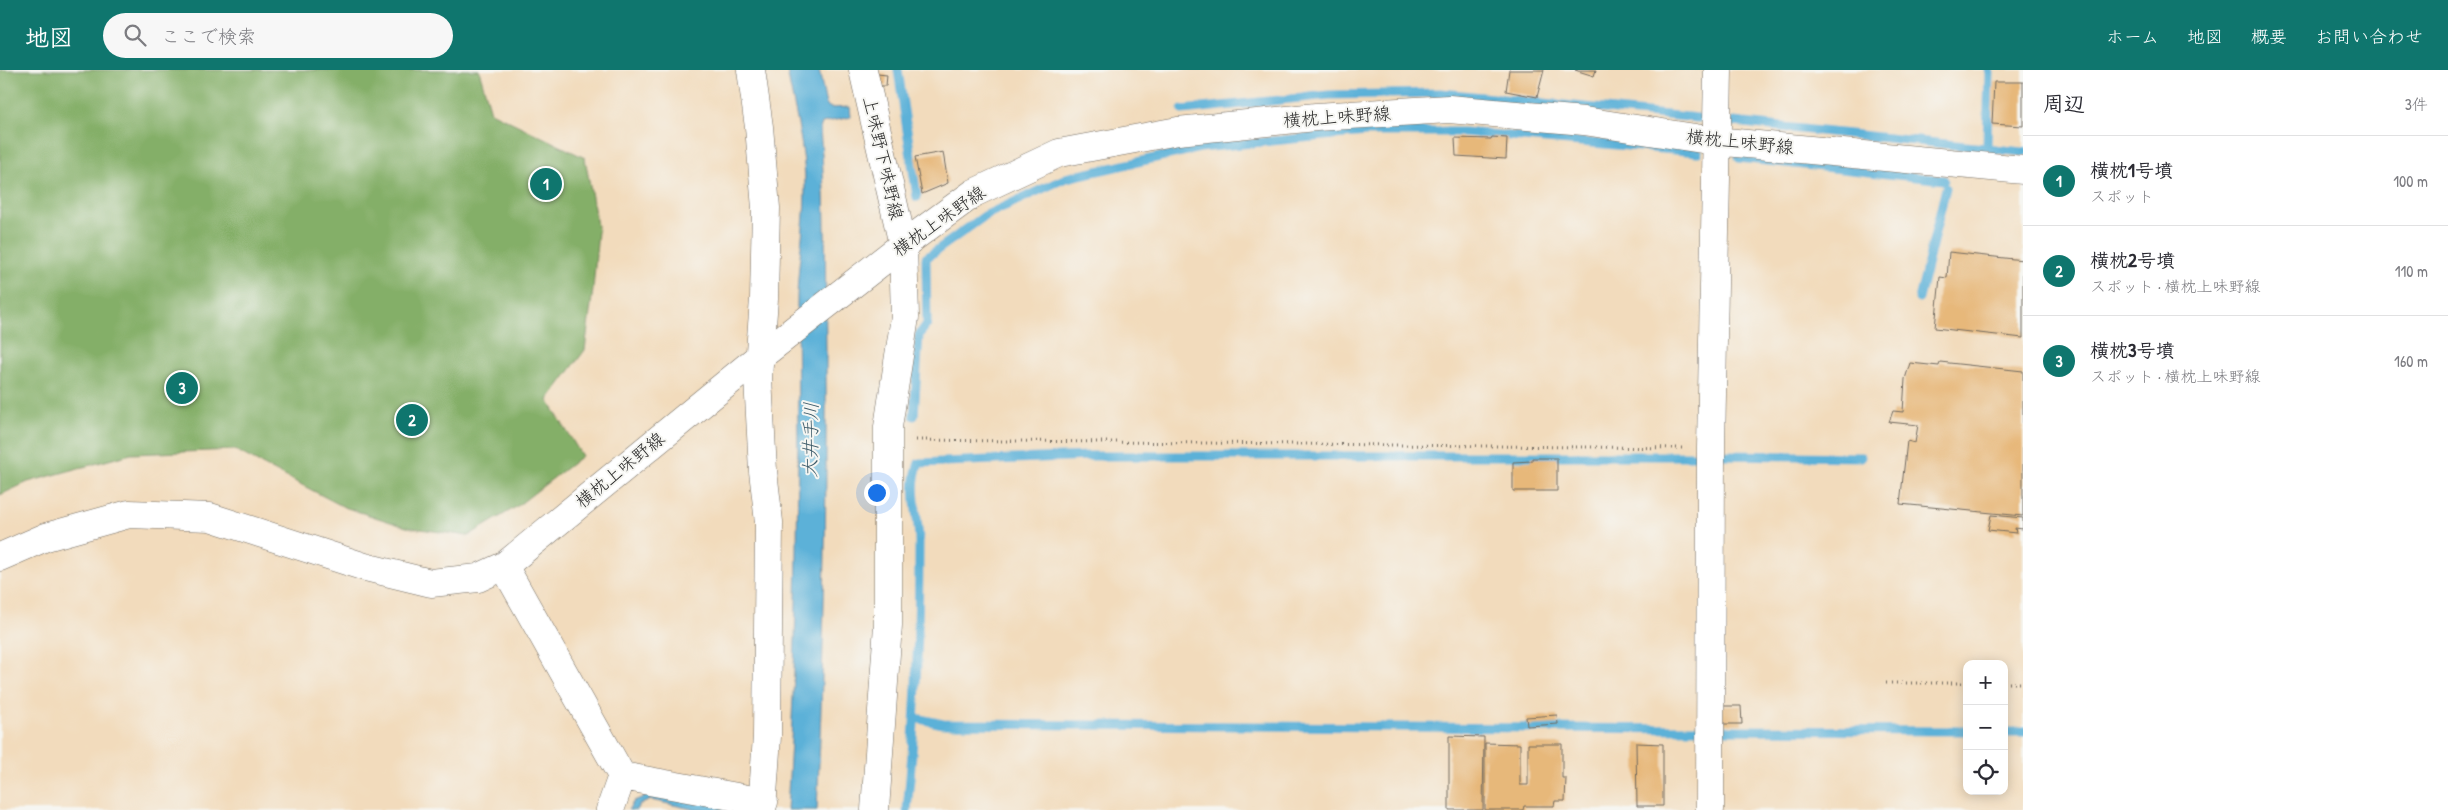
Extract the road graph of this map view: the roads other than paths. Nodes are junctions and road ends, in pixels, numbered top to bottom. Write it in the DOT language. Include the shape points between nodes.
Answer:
graph roads {
  1 [pos="751,70"];
  2 [pos="864,70"];
  3 [pos="1718,70"];
  4 [pos="1715,141"];
  5 [pos="2023,170"];
  6 [pos="903,245"];
  7 [pos="760,356"];
  8 [pos="0,557"];
  9 [pos="504,566"];
  10 [pos="622,776"];
  11 [pos="763,806"];
  12 [pos="610,810"];
  13 [pos="875,810"];
  14 [pos="1710,810"];
  1 -- 7 [label="street" via="766,208"];
  2 -- 6 [label="street, 上味野下味野線"];
  3 -- 4 [label="street"];
  4 -- 5 [label="street, 横枕上味野線"];
  4 -- 6 [label="street, 横枕上味野線" via="1584,121 1449,109 1316,117 1178,131 1059,153 974,193"];
  4 -- 14 [label="street"];
  6 -- 7 [label="street, 横枕上味野線"];
  6 -- 13 [label="street, 上味野下味野線" via="905,317 888,427 888,625"];
  7 -- 9 [label="street, 横枕上味野線"];
  7 -- 11 [label="street" via="759,416 769,522"];
  8 -- 9 [label="street, 横枕上味野線" via="46,538 129,514 210,518 366,567 431,583 478,578"];
  9 -- 10 [label="street"];
  10 -- 11 [label="street"];
  10 -- 12 [label="street"];
}
